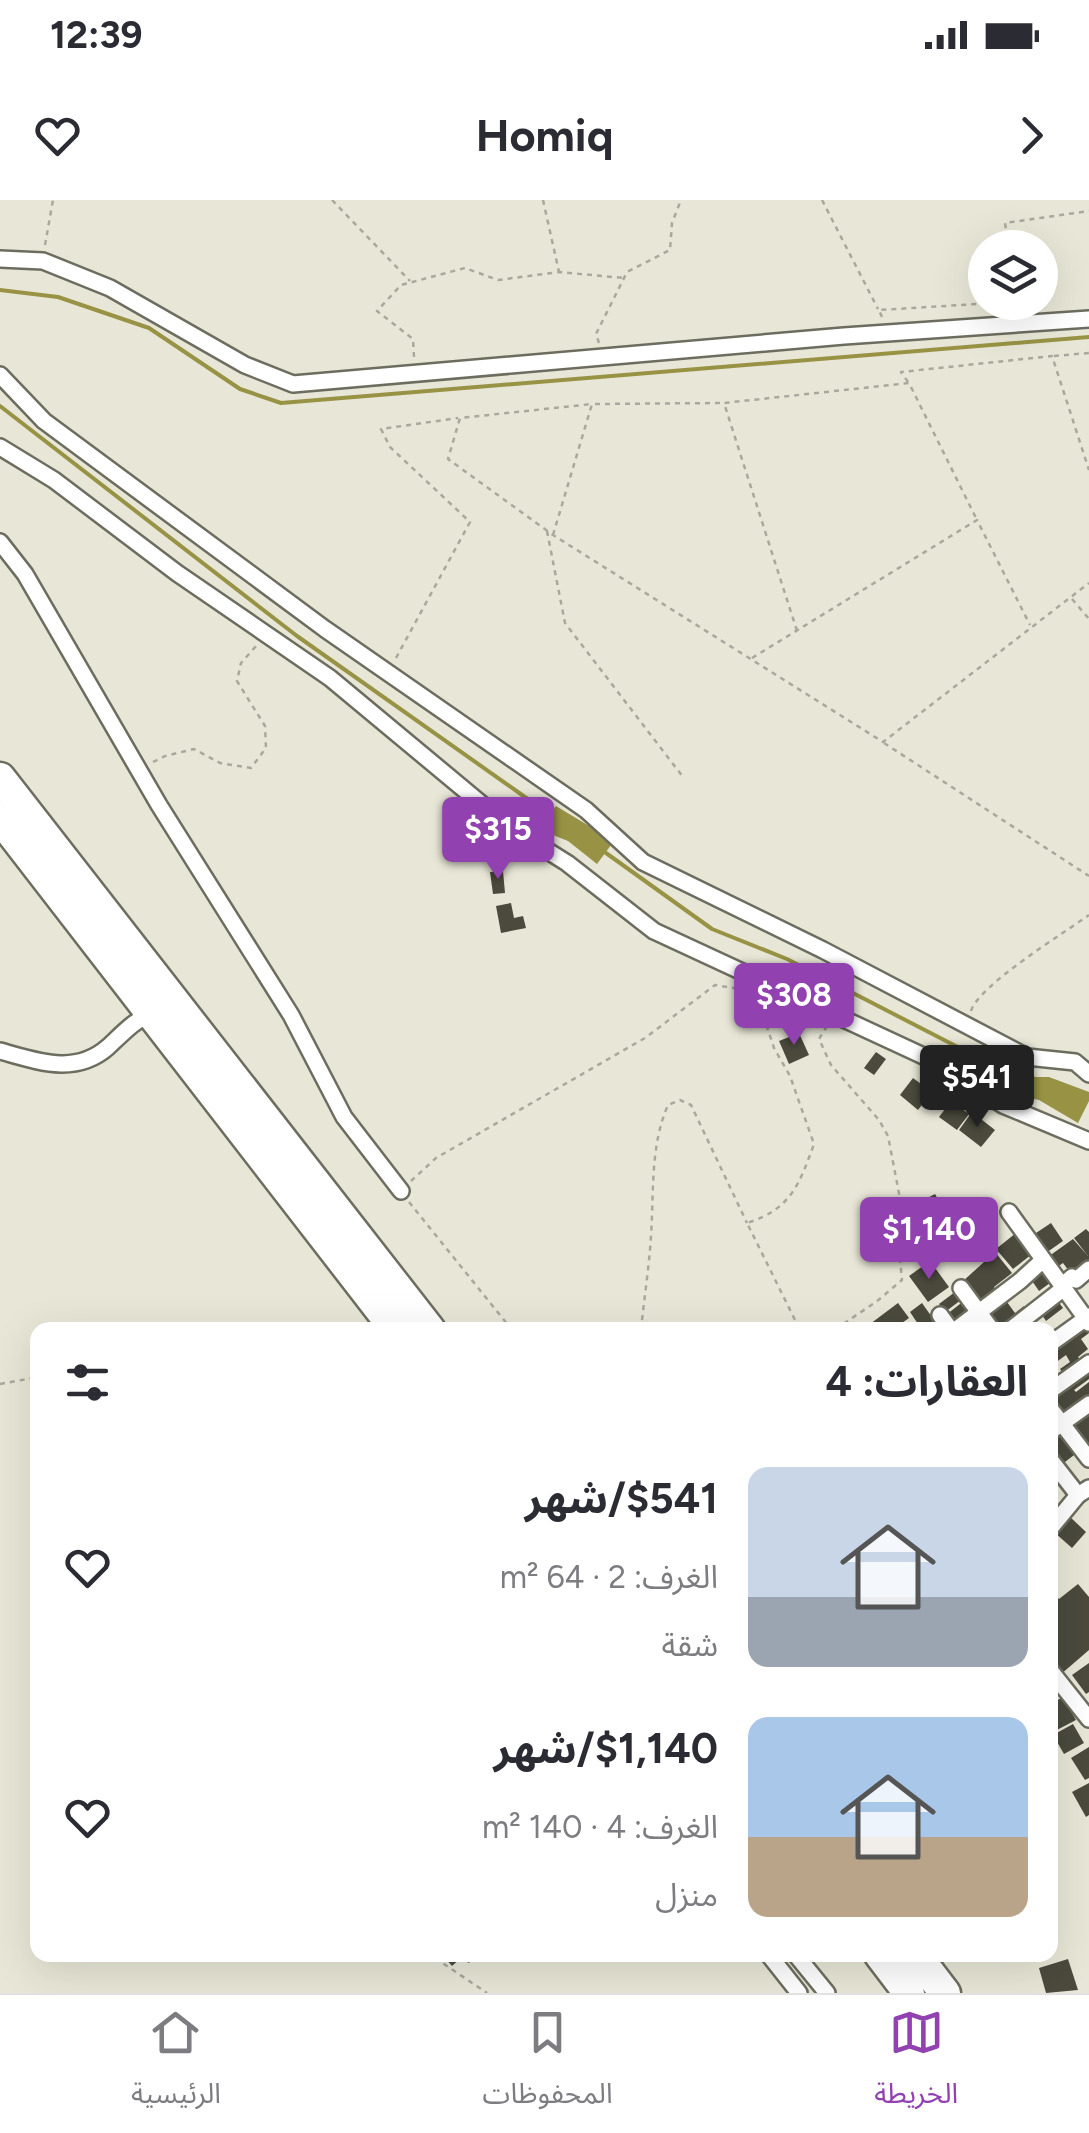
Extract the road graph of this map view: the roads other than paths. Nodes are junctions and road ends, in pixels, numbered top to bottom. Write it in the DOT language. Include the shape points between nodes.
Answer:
graph roads {
  1 [pos="0,259"];
  2 [pos="1089,319"];
  3 [pos="0,375"];
  4 [pos="0,447"];
  5 [pos="0,542"];
  6 [pos="0,778"];
  7 [pos="0,818"];
  8 [pos="162,1007"];
  9 [pos="0,1052"];
  10 [pos="1089,1074"];
  11 [pos="1089,1141"];
  12 [pos="401,1191"];
  13 [pos="1009,1212"];
  14 [pos="1043,1260"];
  15 [pos="1089,1269"];
  16 [pos="961,1288"];
  17 [pos="1064,1288"];
  18 [pos="977,1311"];
  19 [pos="940,1315"];
  20 [pos="1088,1319"];
  21 [pos="390,1322"];
  22 [pos="423,1322"];
  23 [pos="947,1322"];
  24 [pos="964,1322"];
  25 [pos="986,1322"];
  26 [pos="1020,1322"];
  27 [pos="1058,1339"];
  28 [pos="1089,1364"];
  29 [pos="1058,1386"];
  30 [pos="1089,1404"];
  31 [pos="1058,1427"];
  32 [pos="1058,1430"];
  33 [pos="1089,1460"];
  34 [pos="1058,1467"];
  35 [pos="1084,1492"];
  36 [pos="1058,1520"];
  37 [pos="1058,1680"];
  38 [pos="1089,1720"];
  39 [pos="775,1962"];
  40 [pos="802,1962"];
  41 [pos="886,1962"];
  42 [pos="921,1962"];
  43 [pos="800,1993"];
  44 [pos="826,1993"];
  45 [pos="910,1993"];
  46 [pos="945,1993"];
  1 -- 2 [label="street" via="43,261 110,288 244,364 293,384"];
  3 -- 10 [label="street" via="44,421 586,810 643,862 1028,1058 1075,1062"];
  4 -- 11 [label="street" via="330,678 508,826 654,931"];
  5 -- 12 [label="street" via="290,1015 344,1117"];
  6 -- 8 [label="highway"];
  7 -- 8 [label="highway"];
  8 -- 9 [label="street" via="83,1062 66,1066"];
  8 -- 21 [label="highway"];
  8 -- 22 [label="highway"];
  13 -- 14 [label="street"];
  14 -- 17 [label="street"];
  14 -- 18 [label="street"];
  15 -- 17 [label="street"];
  16 -- 18 [label="street"];
  17 -- 20 [label="street"];
  17 -- 26 [label="street"];
  18 -- 24 [label="street"];
  18 -- 25 [label="street"];
  19 -- 23 [label="street"];
  20 -- 27 [label="street"];
  28 -- 29 [label="street"];
  30 -- 31 [label="street"];
  32 -- 33 [label="street"];
  34 -- 35 [label="street"];
  35 -- 36 [label="street"];
  37 -- 38 [label="street"];
  39 -- 43 [label="street"];
  40 -- 44 [label="street"];
  41 -- 45 [label="highway"];
  42 -- 46 [label="highway"];
}
